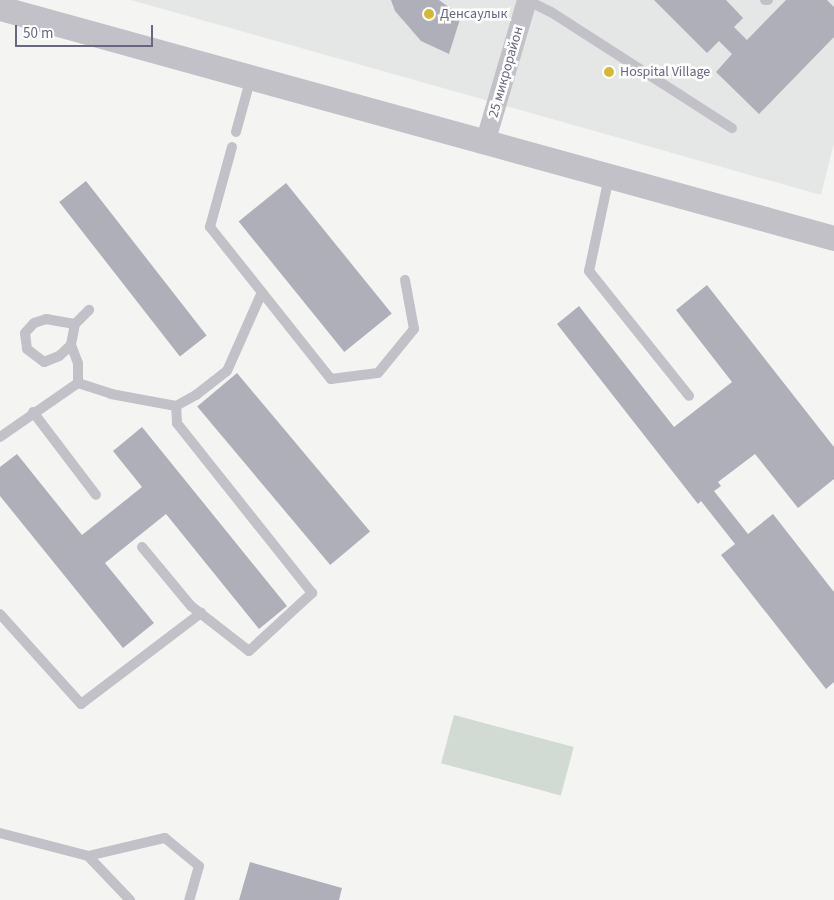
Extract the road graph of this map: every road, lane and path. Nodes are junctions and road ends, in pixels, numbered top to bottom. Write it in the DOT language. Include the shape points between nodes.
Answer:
graph roads {
  1 [pos="527,0"];
  2 [pos="0,8"];
  3 [pos="251,77"];
  4 [pos="732,128"];
  5 [pos="236,132"];
  6 [pos="486,143"];
  7 [pos="232,147"];
  8 [pos="609,176"];
  9 [pos="834,238"];
  10 [pos="405,280"];
  11 [pos="262,292"];
  12 [pos="89,310"];
  13 [pos="75,324"];
  14 [pos="71,345"];
  15 [pos="78,382"];
  16 [pos="689,396"];
  17 [pos="176,406"];
  18 [pos="33,412"];
  19 [pos="0,436"];
  20 [pos="96,495"];
  21 [pos="142,547"];
  22 [pos="201,613"];
  23 [pos="0,614"];
  24 [pos="0,833"];
  25 [pos="88,856"];
  26 [pos="130,900"];
  27 [pos="189,900"];
  1 -- 4 [label="lane" via="551,12"];
  1 -- 6 [label="street, 25 микрорайон"];
  2 -- 3 [label="street"];
  3 -- 5 [label="lane"];
  3 -- 6 [label="street"];
  6 -- 8 [label="street"];
  7 -- 11 [label="lane" via="210,227"];
  8 -- 9 [label="street"];
  8 -- 16 [label="lane" via="589,271"];
  10 -- 11 [label="lane" via="414,328 378,373 331,379"];
  11 -- 17 [label="lane" via="227,371"];
  12 -- 13 [label="lane"];
  13 -- 14 [label="lane"];
  13 -- 14 [label="lane" via="46,320 34,323 25,333 27,349 44,362 59,356"];
  14 -- 15 [label="lane" via="78,363"];
  15 -- 17 [label="lane" via="111,394"];
  15 -- 18 [label="lane"];
  17 -- 22 [label="lane" via="178,423 312,593 250,651"];
  18 -- 19 [label="lane"];
  18 -- 20 [label="lane"];
  21 -- 22 [label="lane"];
  22 -- 23 [label="lane" via="81,704"];
  24 -- 25 [label="lane"];
  25 -- 26 [label="lane"];
  25 -- 27 [label="lane" via="165,838 199,866"];
}
